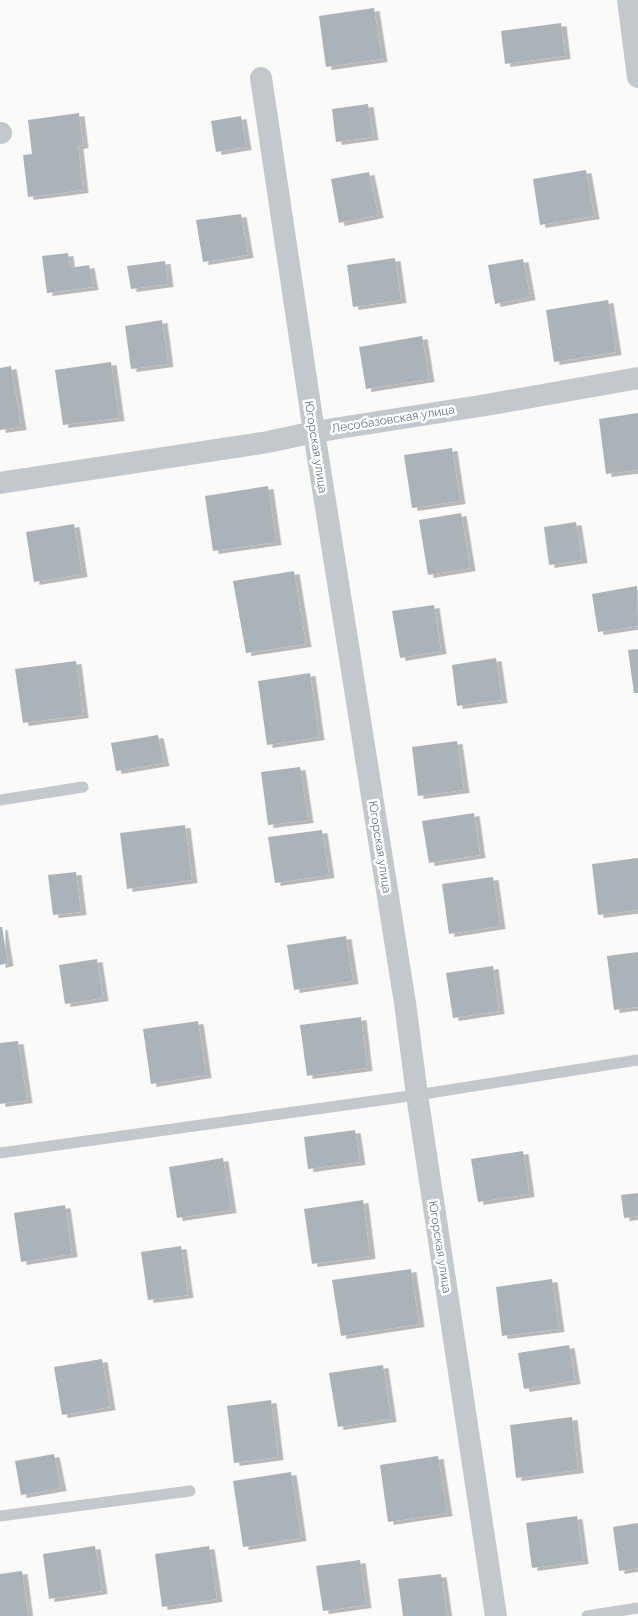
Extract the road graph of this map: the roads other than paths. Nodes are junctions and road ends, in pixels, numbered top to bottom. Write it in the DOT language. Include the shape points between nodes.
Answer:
graph roads {
  1 [pos="628,0"];
  2 [pos="638,77"];
  3 [pos="261,78"];
  4 [pos="638,378"];
  5 [pos="314,432"];
  6 [pos="0,483"];
  7 [pos="83,788"];
  8 [pos="0,800"];
  9 [pos="638,1060"];
  10 [pos="417,1095"];
  11 [pos="0,1153"];
  12 [pos="190,1490"];
  13 [pos="0,1516"];
  14 [pos="638,1608"];
  15 [pos="496,1616"];
  16 [pos="587,1616"];
  1 -- 2 [label="street"];
  3 -- 5 [label="street, Югорская улица"];
  4 -- 5 [label="street, Лесобазовская улица"];
  5 -- 6 [label="street, Лесобазовская улица"];
  5 -- 10 [label="street, Югорская улица"];
  7 -- 8 [label="lane"];
  9 -- 10 [label="lane"];
  10 -- 11 [label="lane"];
  10 -- 15 [label="street, Югорская улица"];
  12 -- 13 [label="lane"];
  14 -- 16 [label="lane"];
}
